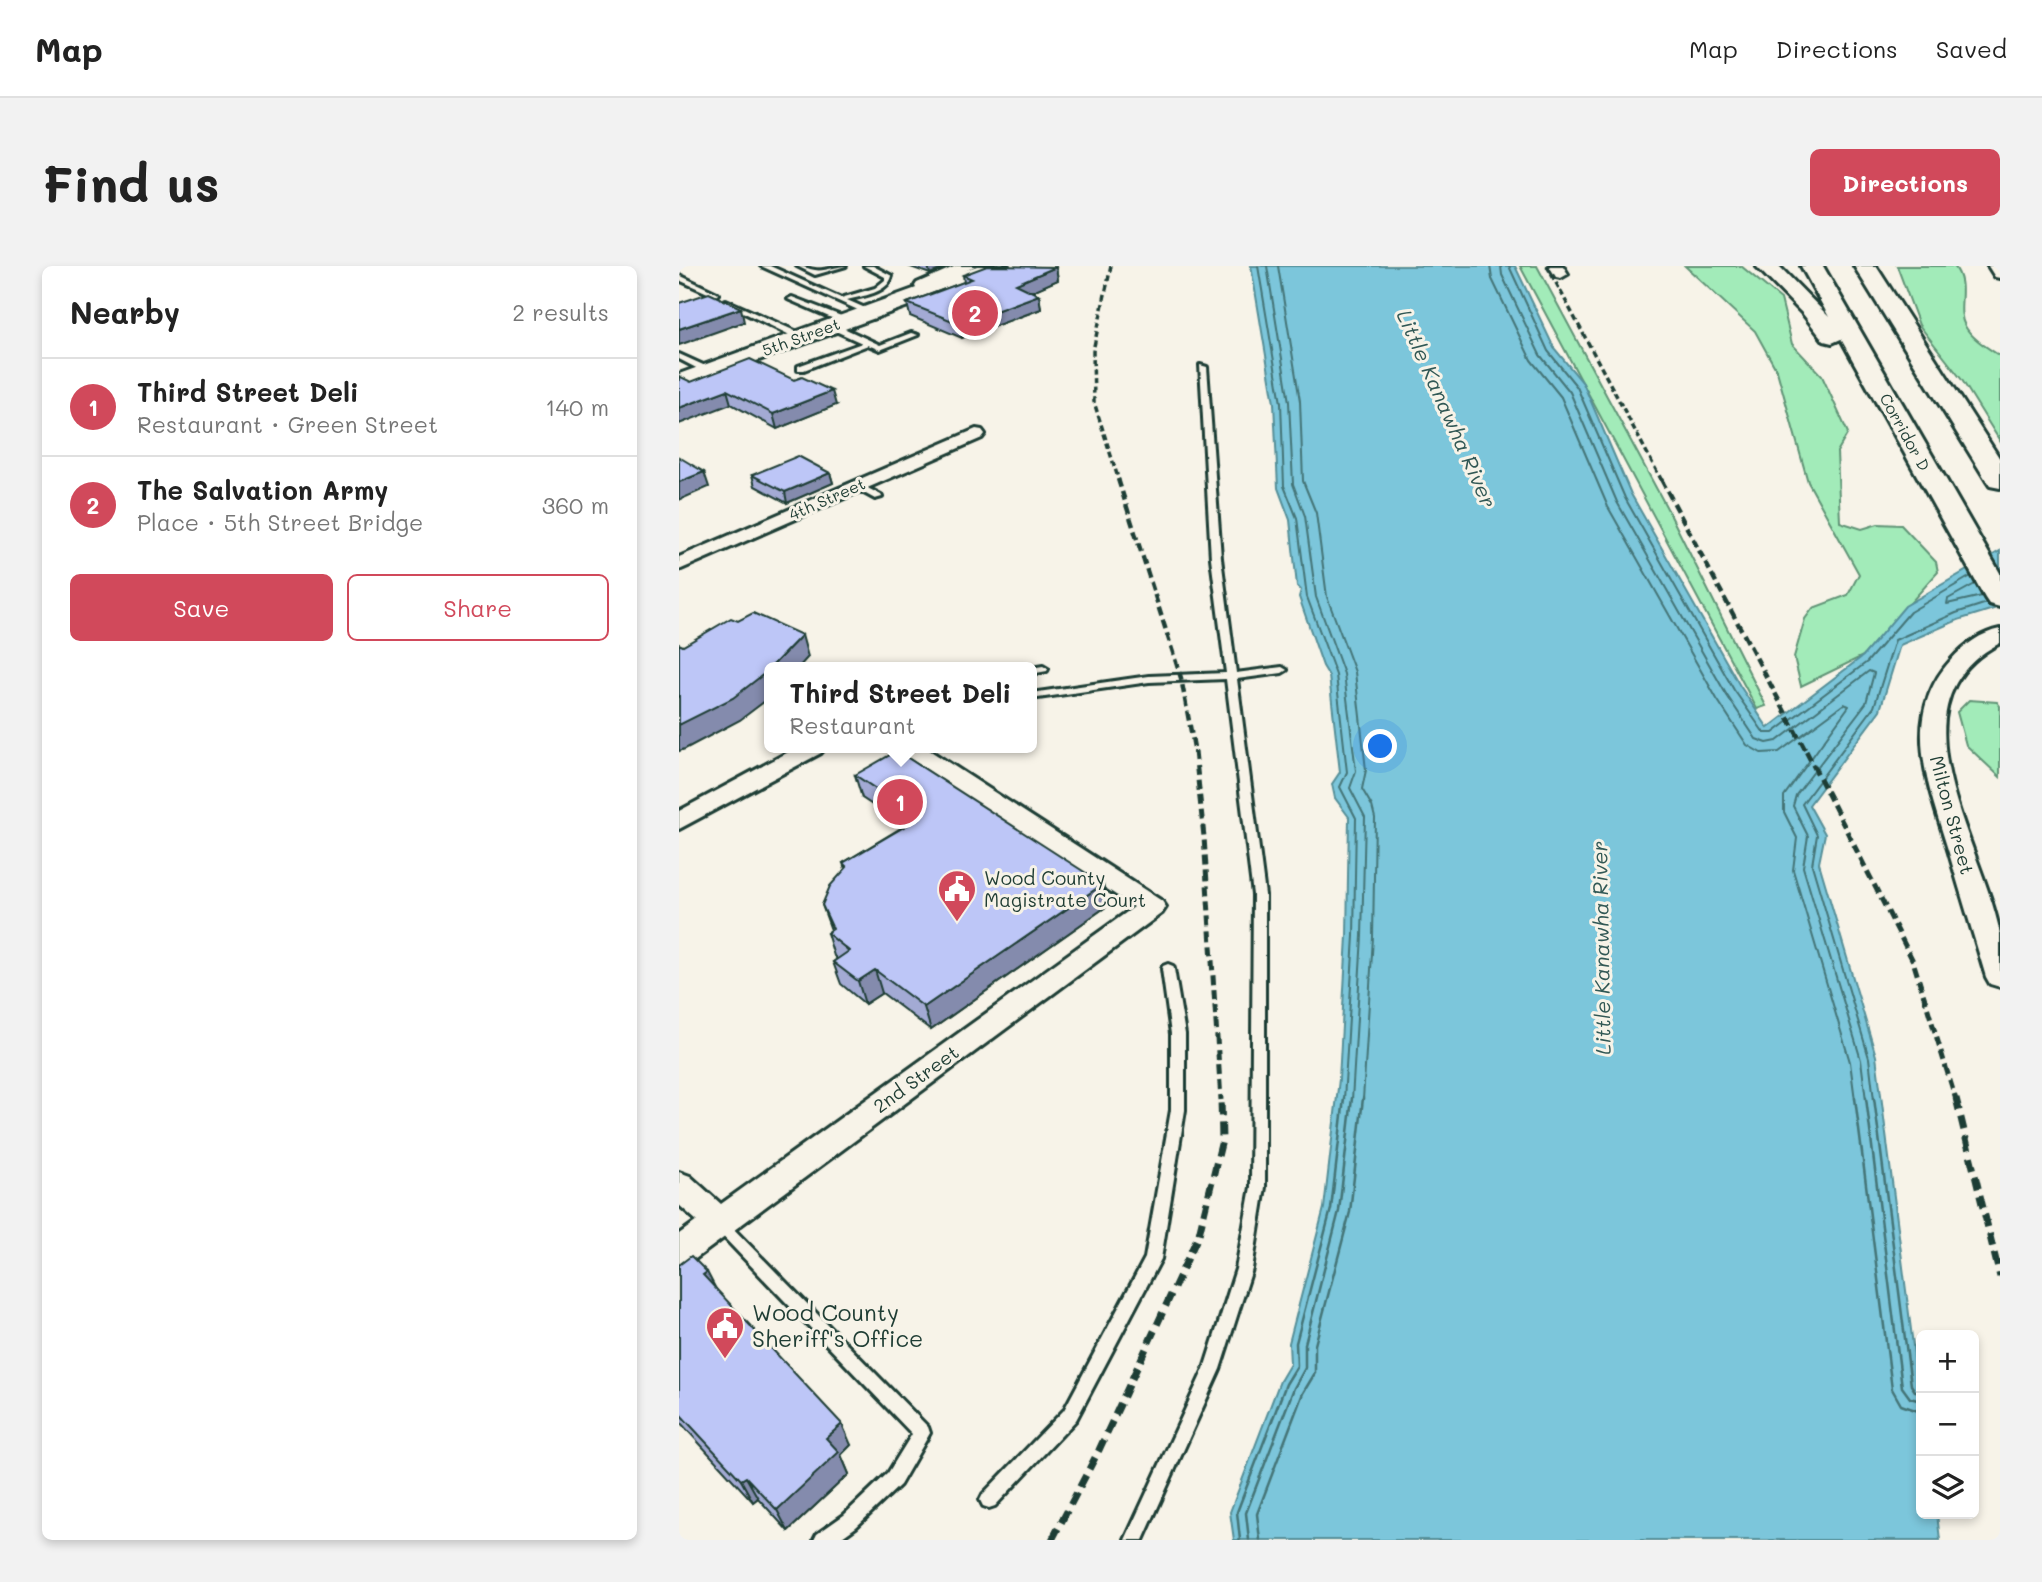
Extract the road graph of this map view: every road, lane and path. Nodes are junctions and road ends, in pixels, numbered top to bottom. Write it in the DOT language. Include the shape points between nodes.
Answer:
graph roads {
  1 [pos="764,266"];
  2 [pos="800,266"];
  3 [pos="843,266"];
  4 [pos="867,266"];
  5 [pos="968,266"];
  6 [pos="997,266"];
  7 [pos="1767,266"];
  8 [pos="1812,266"];
  9 [pos="1865,266"];
  10 [pos="1888,266"];
  11 [pos="1995,266"];
  12 [pos="2000,274"];
  13 [pos="679,276"];
  14 [pos="924,292"];
  15 [pos="712,298"];
  16 [pos="792,299"];
  17 [pos="679,312"];
  18 [pos="840,316"];
  19 [pos="915,335"];
  20 [pos="801,337"];
  21 [pos="869,343"];
  22 [pos="1919,355"];
  23 [pos="679,356"];
  24 [pos="1203,367"];
  25 [pos="801,368"];
  26 [pos="709,371"];
  27 [pos="681,380"];
  28 [pos="1902,425"];
  29 [pos="977,434"];
  30 [pos="2000,480"];
  31 [pos="856,485"];
  32 [pos="878,497"];
  33 [pos="679,564"];
  34 [pos="2000,598"];
  35 [pos="2000,635"];
  36 [pos="1282,670"];
  37 [pos="1233,676"];
  38 [pos="1037,695"];
  39 [pos="804,753"];
  40 [pos="918,753"];
  41 [pos="679,821"];
  42 [pos="1168,969"];
  43 [pos="2000,977"];
  44 [pos="679,1185"];
  45 [pos="719,1222"];
  46 [pos="679,1252"];
  47 [pos="989,1500"];
  48 [pos="823,1540"];
  49 [pos="1134,1540"];
  1 -- 18 [label="lane"];
  2 -- 3 [label="lane" via="815,273"];
  4 -- 18 [label="lane" via="888,276 888,281"];
  5 -- 14 [label="street" via="931,279 922,286"];
  6 -- 14 [label="main road, 5th Street"];
  7 -- 28 [label="main road" via="1811,309"];
  8 -- 28 [label="main road, Corridor D"];
  9 -- 22 [label="main road"];
  10 -- 22 [label="main road"];
  11 -- 12 [label="street"];
  13 -- 15 [label="lane" via="715,293"];
  14 -- 18 [label="main road, 5th Street" via="869,313"];
  15 -- 17 [label="lane"];
  15 -- 20 [label="lane"];
  16 -- 18 [label="lane"];
  18 -- 20 [label="main road, 5th Street"];
  18 -- 21 [label="lane"];
  19 -- 21 [label="lane" via="880,348"];
  20 -- 26 [label="main road, 5th Street"];
  21 -- 25 [label="lane"];
  22 -- 30 [label="main road"];
  23 -- 26 [label="lane"];
  24 -- 37 [label="lane" via="1216,558"];
  26 -- 27 [label="main road, 5th Street"];
  28 -- 34 [label="main road, Corridor D"];
  29 -- 31 [label="street, 4th Street"];
  31 -- 32 [label="lane"];
  31 -- 33 [label="street, 4th Street"];
  35 -- 43 [label="street, Milton Street" via="1962,660 1945,683 1933,716 1934,764"];
  36 -- 37 [label="lane"];
  37 -- 38 [label="lane" via="1149,679"];
  37 -- 49 [label="lane" via="1259,895 1258,1187 1244,1269 1212,1369"];
  39 -- 41 [label="street"];
  40 -- 45 [label="street, 2nd Street" via="1153,906"];
  42 -- 47 [label="lane" via="1178,1034 1178,1110 1153,1259 1070,1415"];
  44 -- 45 [label="street"];
  45 -- 46 [label="street, 2nd Street"];
  45 -- 48 [label="lane" via="922,1433 894,1479"];
}
